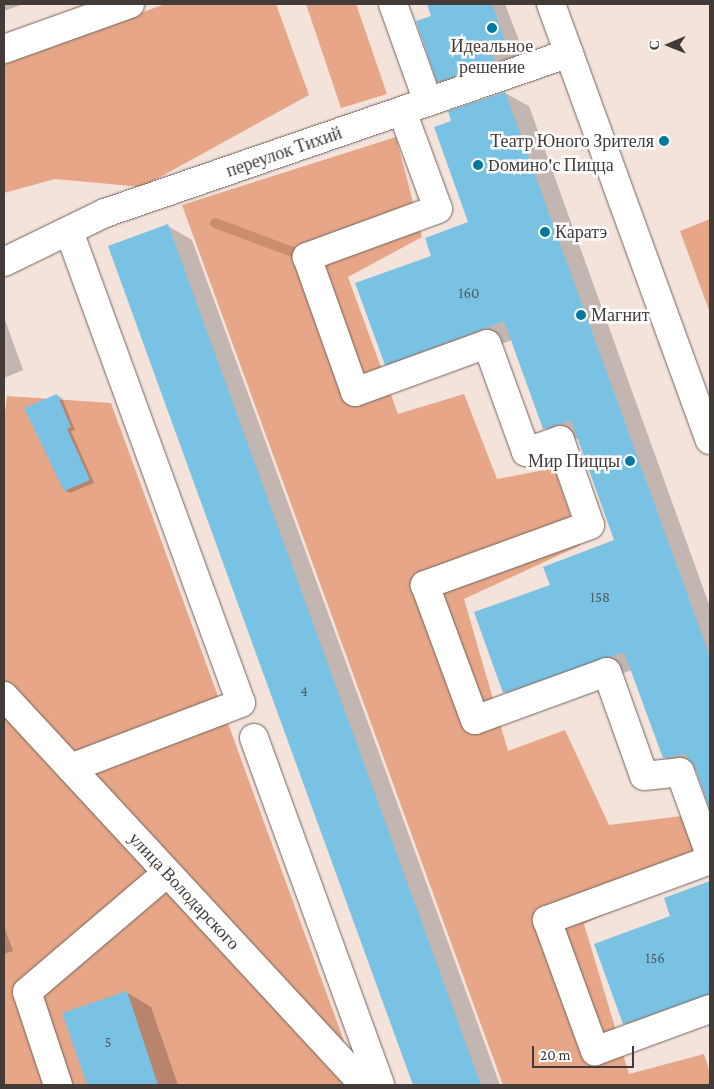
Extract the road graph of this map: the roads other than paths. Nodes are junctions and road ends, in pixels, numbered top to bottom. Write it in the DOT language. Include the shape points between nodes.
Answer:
graph roads {
  1 [pos="130,4"];
  2 [pos="393,4"];
  3 [pos="551,4"];
  4 [pos="4,49"];
  5 [pos="569,53"];
  6 [pos="428,102"];
  7 [pos="402,111"];
  8 [pos="69,231"];
  9 [pos="4,262"];
  10 [pos="710,440"];
  11 [pos="4,696"];
  12 [pos="254,738"];
  13 [pos="71,768"];
  14 [pos="710,855"];
  15 [pos="710,860"];
  16 [pos="168,873"];
  17 [pos="710,1009"];
  18 [pos="58,1085"];
  19 [pos="364,1085"];
  20 [pos="380,1085"];
  1 -- 4 [label="street"];
  2 -- 6 [label="street"];
  3 -- 5 [label="street"];
  5 -- 6 [label="street, переулок Тихий"];
  5 -- 10 [label="street"];
  6 -- 7 [label="street, переулок Тихий"];
  7 -- 8 [label="street, переулок Тихий" via="105,213"];
  7 -- 14 [label="street" via="438,209 306,257 355,392 487,344 526,452 570,436 590,525 426,585 475,720 606,672 644,776 691,768"];
  8 -- 9 [label="street, переулок Тихий"];
  8 -- 13 [label="street" via="241,703"];
  11 -- 13 [label="street, улица Володарского"];
  12 -- 20 [label="street"];
  13 -- 16 [label="street, улица Володарского"];
  15 -- 17 [label="street" via="547,920 595,1051"];
  16 -- 18 [label="street" via="27,992"];
  16 -- 19 [label="street, улица Володарского"];
}
